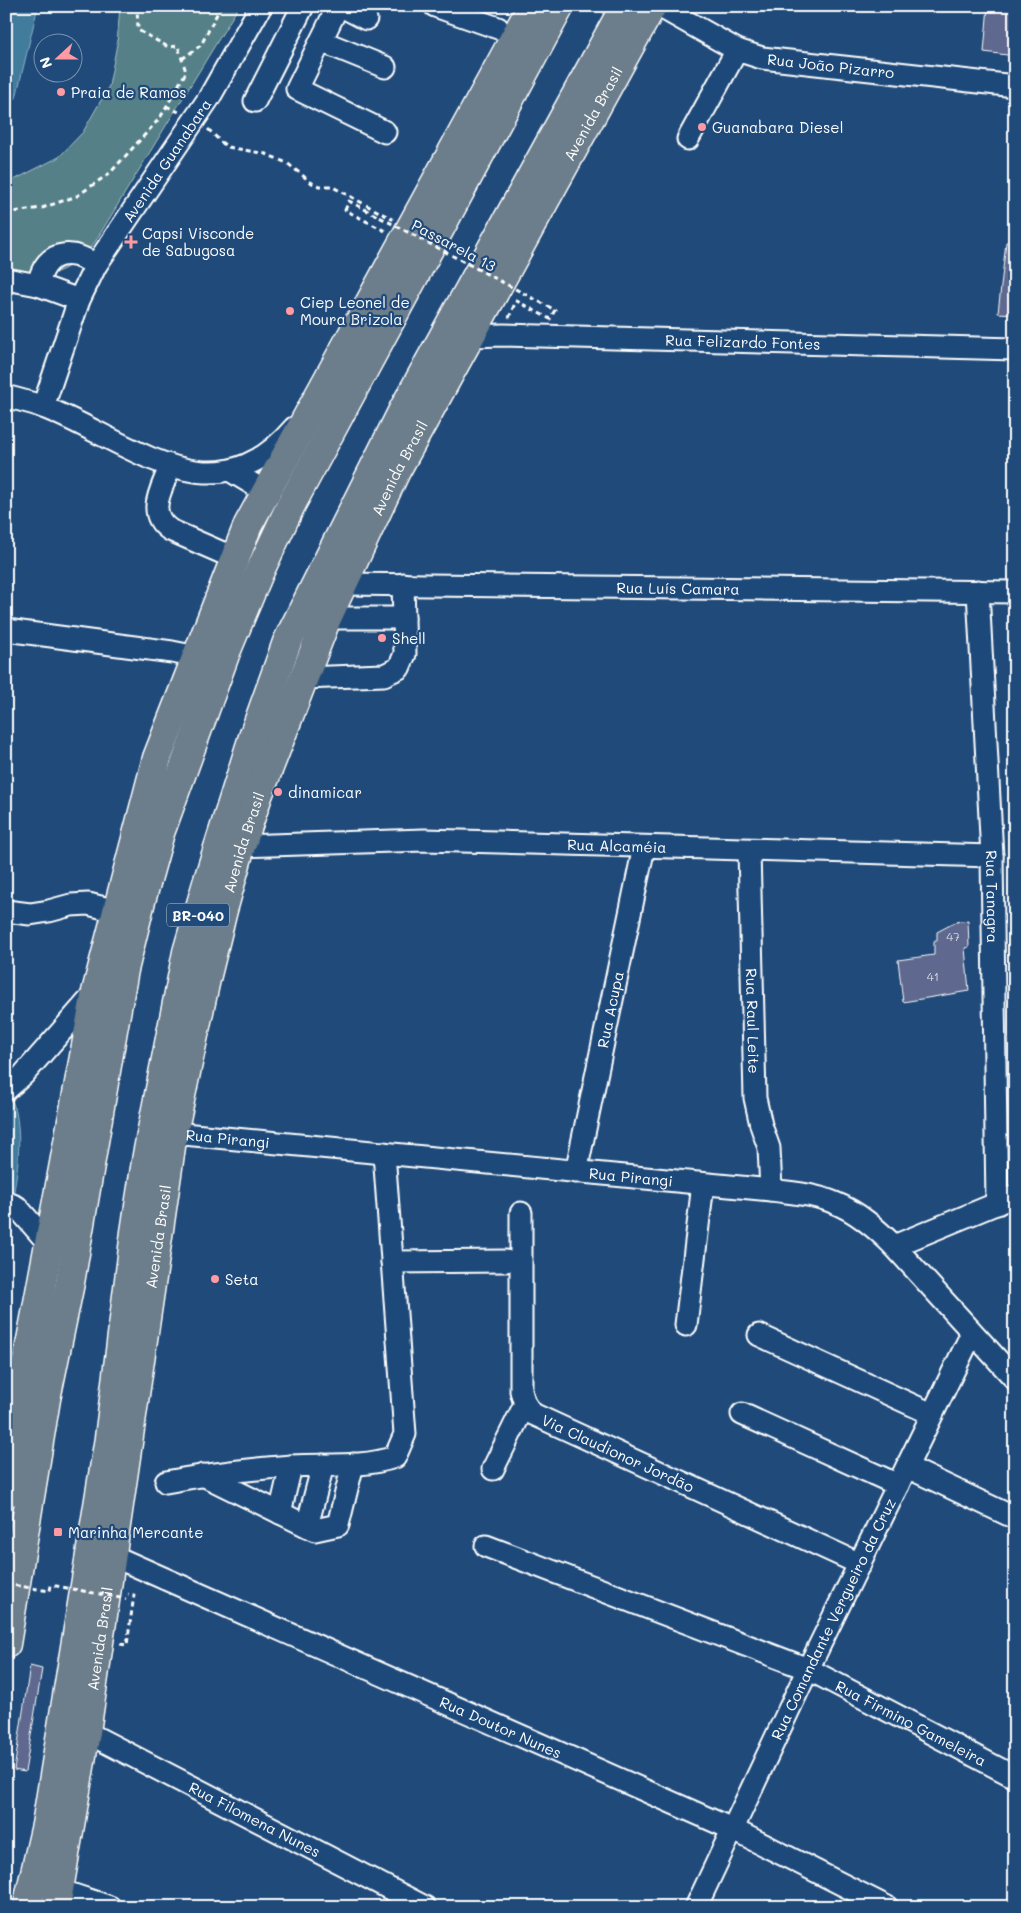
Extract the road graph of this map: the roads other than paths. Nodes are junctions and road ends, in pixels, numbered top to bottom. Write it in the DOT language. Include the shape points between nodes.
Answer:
graph roads {
  1 [pos="261,6"];
  2 [pos="303,6"];
  3 [pos="339,6"];
  4 [pos="435,6"];
  5 [pos="532,6"];
  6 [pos="560,6"];
  7 [pos="625,6"];
  8 [pos="652,6"];
  9 [pos="659,6"];
  10 [pos="366,19"];
  11 [pos="498,28"];
  12 [pos="321,41"];
  13 [pos="737,50"];
  14 [pos="385,67"];
  15 [pos="1015,86"];
  16 [pos="255,101"];
  17 [pos="385,132"];
  18 [pos="688,138"];
  19 [pos="96,265"];
  20 [pos="6,279"];
  21 [pos="38,285"];
  22 [pos="79,300"];
  23 [pos="471,336"];
  24 [pos="1015,349"];
  25 [pos="6,396"];
  26 [pos="315,403"];
  27 [pos="43,407"];
  28 [pos="404,408"];
  29 [pos="170,467"];
  30 [pos="230,471"];
  31 [pos="266,492"];
  32 [pos="234,558"];
  33 [pos="342,584"];
  34 [pos="403,584"];
  35 [pos="978,591"];
  36 [pos="1015,592"];
  37 [pos="327,618"];
  38 [pos="404,618"];
  39 [pos="6,630"];
  40 [pos="197,657"];
  41 [pos="303,678"];
  42 [pos="241,846"];
  43 [pos="644,847"];
  44 [pos="750,850"];
  45 [pos="992,856"];
  46 [pos="6,911"];
  47 [pos="117,911"];
  48 [pos="96,992"];
  49 [pos="9,1088"];
  50 [pos="173,1133"];
  51 [pos="384,1153"];
  52 [pos="576,1172"];
  53 [pos="703,1184"];
  54 [pos="771,1190"];
  55 [pos="1006,1200"];
  56 [pos="11,1204"];
  57 [pos="522,1213"];
  58 [pos="50,1245"];
  59 [pos="894,1246"];
  60 [pos="506,1261"];
  61 [pos="392,1262"];
  62 [pos="686,1325"];
  63 [pos="972,1333"];
  64 [pos="759,1335"];
  65 [pos="1015,1379"];
  66 [pos="525,1404"];
  67 [pos="742,1414"];
  68 [pos="932,1414"];
  69 [pos="353,1464"];
  70 [pos="323,1465"];
  71 [pos="291,1466"];
  72 [pos="493,1469"];
  73 [pos="203,1475"];
  74 [pos="903,1476"];
  75 [pos="166,1482"];
  76 [pos="6,1493"];
  77 [pos="280,1513"];
  78 [pos="1015,1518"];
  79 [pos="307,1526"];
  80 [pos="486,1546"];
  81 [pos="111,1555"];
  82 [pos="860,1564"];
  83 [pos="6,1644"];
  84 [pos="808,1669"];
  85 [pos="86,1732"];
  86 [pos="1015,1777"];
  87 [pos="732,1829"];
  88 [pos="58,1898"];
  89 [pos="27,1907"];
  90 [pos="110,1907"];
  91 [pos="425,1907"];
  92 [pos="696,1907"];
  93 [pos="887,1907"];
  1 -- 19 [label="street, Avenida Guanabara" via="210,98"];
  2 -- 16 [label="street"];
  3 -- 10 [label="street"];
  3 -- 12 [label="street"];
  4 -- 11 [label="street"];
  5 -- 26 [label="highway"];
  6 -- 83 [label="highway" via="291,504 226,652 160,833 114,1021"];
  7 -- 28 [label="highway, Avenida Brasil / BR-040"];
  8 -- 23 [label="highway, Avenida Brasil"];
  9 -- 13 [label="street, Rua João Pizarro"];
  12 -- 14 [label="street"];
  12 -- 17 [label="street" via="297,89"];
  13 -- 15 [label="street, Rua João Pizarro" via="786,62"];
  13 -- 18 [label="street"];
  19 -- 21 [label="street" via="79,256 60,256 43,266"];
  19 -- 22 [label="street, Avenida Guanabara"];
  20 -- 21 [label="street"];
  21 -- 22 [label="street"];
  22 -- 27 [label="street, Avenida Guanabara"];
  23 -- 24 [label="street, Rua Felizardo Fontes"];
  23 -- 33 [label="highway, Avenida Brasil" via="396,471"];
  25 -- 27 [label="street"];
  26 -- 30 [label="street" via="276,447 255,461"];
  26 -- 31 [label="highway"];
  27 -- 29 [label="street"];
  28 -- 42 [label="highway" via="389,458 337,565 293,669 256,769"];
  28 -- 89 [label="highway, Avenida Brasil / BR-040" via="287,642 253,737 188,952 147,1155 110,1438 46,1825"];
  29 -- 30 [label="street" via="196,472"];
  29 -- 32 [label="street" via="156,506 162,525"];
  30 -- 31 [label="street"];
  31 -- 32 [label="highway"];
  32 -- 40 [label="highway"];
  33 -- 34 [label="street, Rua Luís Camara"];
  33 -- 37 [label="highway, Avenida Brasil"];
  34 -- 35 [label="street, Rua Luís Camara"];
  34 -- 38 [label="street"];
  35 -- 36 [label="street, Rua Luís Camara"];
  35 -- 45 [label="street, Rua Tanagra"];
  37 -- 38 [label="street"];
  37 -- 41 [label="highway, Avenida Brasil"];
  38 -- 41 [label="street" via="405,654 399,668 384,675"];
  39 -- 40 [label="street"];
  40 -- 47 [label="highway" via="157,758"];
  41 -- 42 [label="highway, Avenida Brasil"];
  42 -- 43 [label="street, Rua Alcaméia" via="424,840"];
  42 -- 50 [label="highway, Avenida Brasil" via="206,979"];
  43 -- 44 [label="street, Rua Alcaméia"];
  43 -- 52 [label="street, Rua Acupa"];
  44 -- 45 [label="street, Rua Alcaméia"];
  44 -- 54 [label="street, Rua Raul Leite" via="755,1098 769,1148"];
  45 -- 55 [label="street, Rua Tanagra"];
  46 -- 47 [label="street" via="30,914 88,904"];
  47 -- 48 [label="highway"];
  48 -- 49 [label="street"];
  48 -- 58 [label="highway"];
  50 -- 51 [label="street, Rua Pirangi"];
  50 -- 81 [label="highway, Avenida Brasil"];
  51 -- 52 [label="street, Rua Pirangi"];
  51 -- 61 [label="street"];
  52 -- 53 [label="street, Rua Pirangi"];
  53 -- 54 [label="street, Rua Pirangi"];
  53 -- 62 [label="street"];
  54 -- 59 [label="street, Rua Pirangi" via="835,1203 876,1228"];
  55 -- 59 [label="street"];
  56 -- 58 [label="street"];
  57 -- 66 [label="street, Via Claudionor Jordão" via="521,1391"];
  58 -- 76 [label="highway" via="20,1399"];
  59 -- 63 [label="street, Rua Pirangi"];
  60 -- 61 [label="street"];
  61 -- 69 [label="street" via="405,1434 395,1457 375,1463"];
  63 -- 65 [label="street, Rua Pirangi"];
  63 -- 68 [label="street, Rua Comandante Vergueiro da Cruz"];
  64 -- 68 [label="street"];
  66 -- 72 [label="street"];
  66 -- 82 [label="street, Via Claudionor Jordão" via="543,1420"];
  67 -- 74 [label="street"];
  68 -- 74 [label="street, Rua Comandante Vergueiro da Cruz"];
  69 -- 70 [label="street"];
  69 -- 79 [label="street" via="338,1525 315,1530"];
  70 -- 71 [label="street"];
  70 -- 79 [label="street"];
  71 -- 73 [label="street"];
  71 -- 77 [label="street"];
  73 -- 75 [label="street"];
  73 -- 77 [label="street"];
  74 -- 78 [label="street"];
  74 -- 82 [label="street, Rua Comandante Vergueiro da Cruz"];
  77 -- 79 [label="street"];
  80 -- 84 [label="street, Rua Firmino Gameleira"];
  81 -- 85 [label="highway, Avenida Brasil"];
  81 -- 87 [label="street, Rua Doutor Nunes"];
  82 -- 84 [label="street, Rua Comandante Vergueiro da Cruz"];
  84 -- 86 [label="street, Rua Firmino Gameleira"];
  84 -- 87 [label="street, Rua Comandante Vergueiro da Cruz"];
  85 -- 88 [label="highway, Avenida Brasil"];
  85 -- 91 [label="street, Rua Filomena Nunes"];
  87 -- 92 [label="street, Rua Comandante Vergueiro da Cruz"];
  87 -- 93 [label="street, Rua Doutor Nunes"];
  88 -- 90 [label="street"];
}
